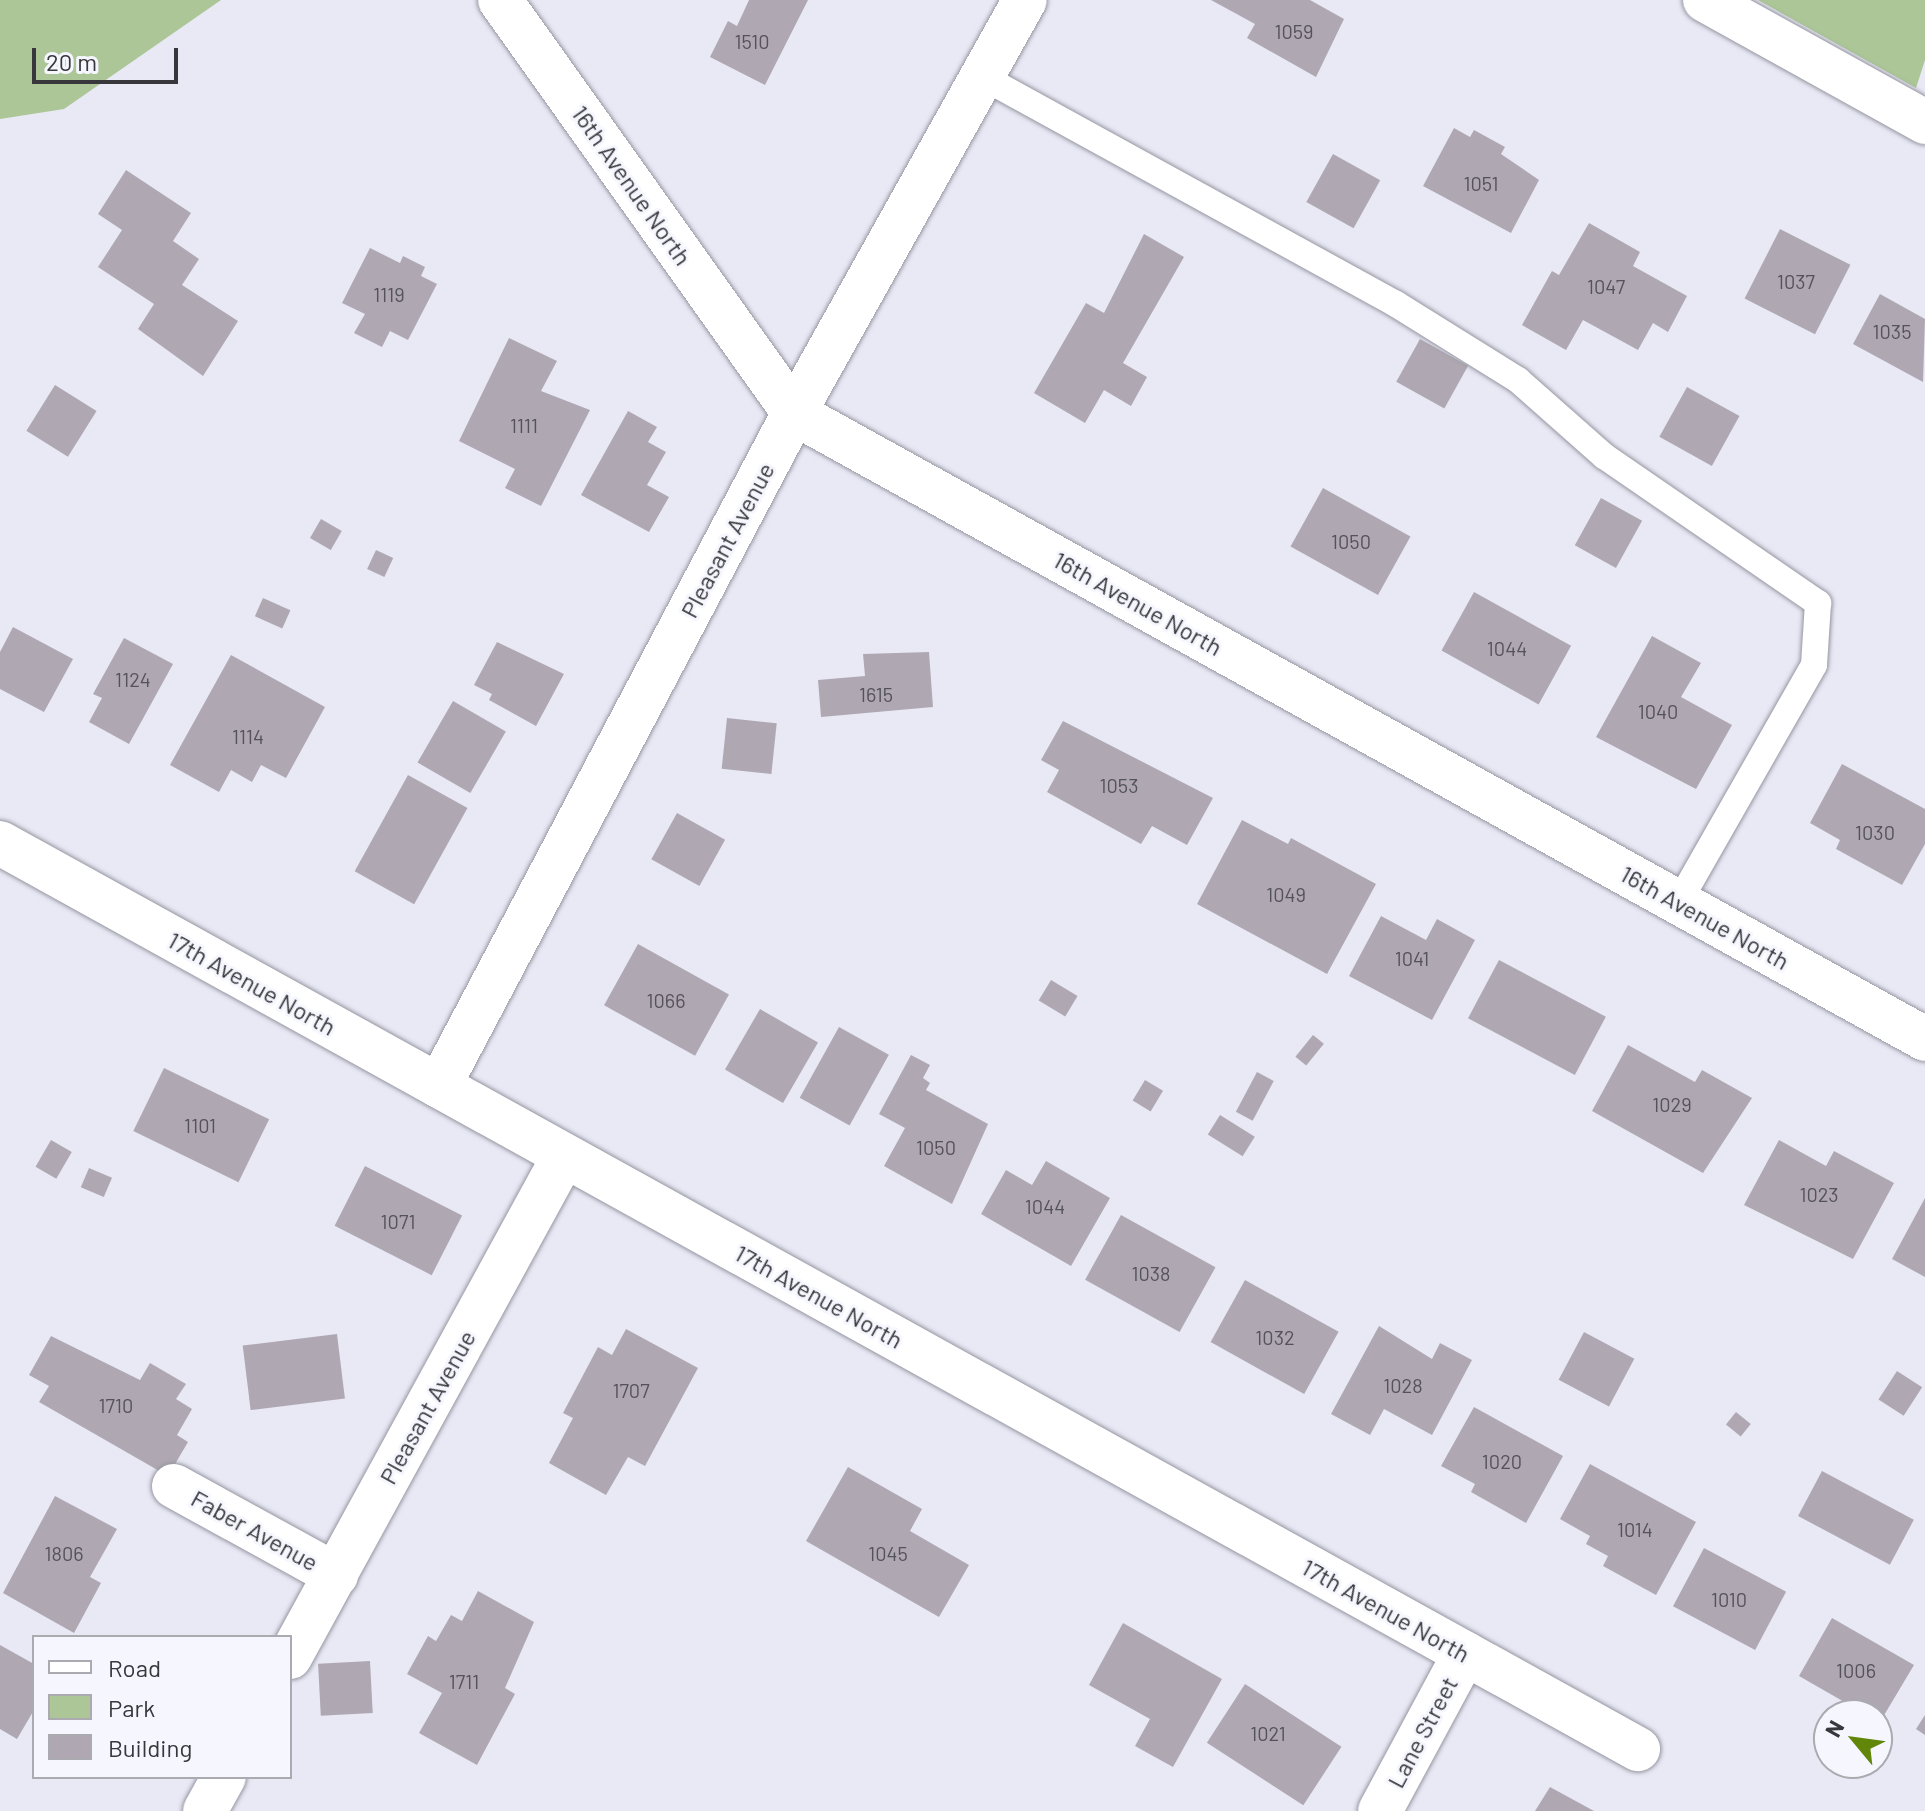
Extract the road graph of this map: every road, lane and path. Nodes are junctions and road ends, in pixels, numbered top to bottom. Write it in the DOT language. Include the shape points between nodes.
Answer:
graph roads {
  1 [pos="500,0"];
  2 [pos="1025,0"];
  3 [pos="1705,0"];
  4 [pos="983,77"];
  5 [pos="1925,122"];
  6 [pos="794,413"];
  7 [pos="0,843"];
  8 [pos="1678,903"];
  9 [pos="1925,1039"];
  10 [pos="439,1086"];
  11 [pos="564,1156"];
  12 [pos="174,1486"];
  13 [pos="336,1575"];
  14 [pos="292,1653"];
  15 [pos="1465,1653"];
  16 [pos="1638,1749"];
  17 [pos="223,1779"];
  18 [pos="205,1811"];
  19 [pos="1380,1811"];
  1 -- 6 [label="street, 16th Avenue North"];
  2 -- 4 [label="street, Pleasant Avenue"];
  3 -- 5 [label="street"];
  4 -- 6 [label="street, Pleasant Avenue"];
  4 -- 8 [label="lane" via="1396,304 1518,380 1604,456 1818,603 1814,665"];
  6 -- 8 [label="street, 16th Avenue North"];
  6 -- 10 [label="street, Pleasant Avenue"];
  7 -- 10 [label="street, 17th Avenue North"];
  8 -- 9 [label="street, 16th Avenue North"];
  10 -- 11 [label="street, 17th Avenue North"];
  11 -- 13 [label="street, Pleasant Avenue"];
  11 -- 15 [label="street, 17th Avenue North"];
  12 -- 13 [label="street, Faber Avenue"];
  13 -- 14 [label="street, Pleasant Avenue"];
  15 -- 16 [label="street, 17th Avenue North"];
  15 -- 19 [label="street, Lane Street"];
  17 -- 18 [label="street"];
}
